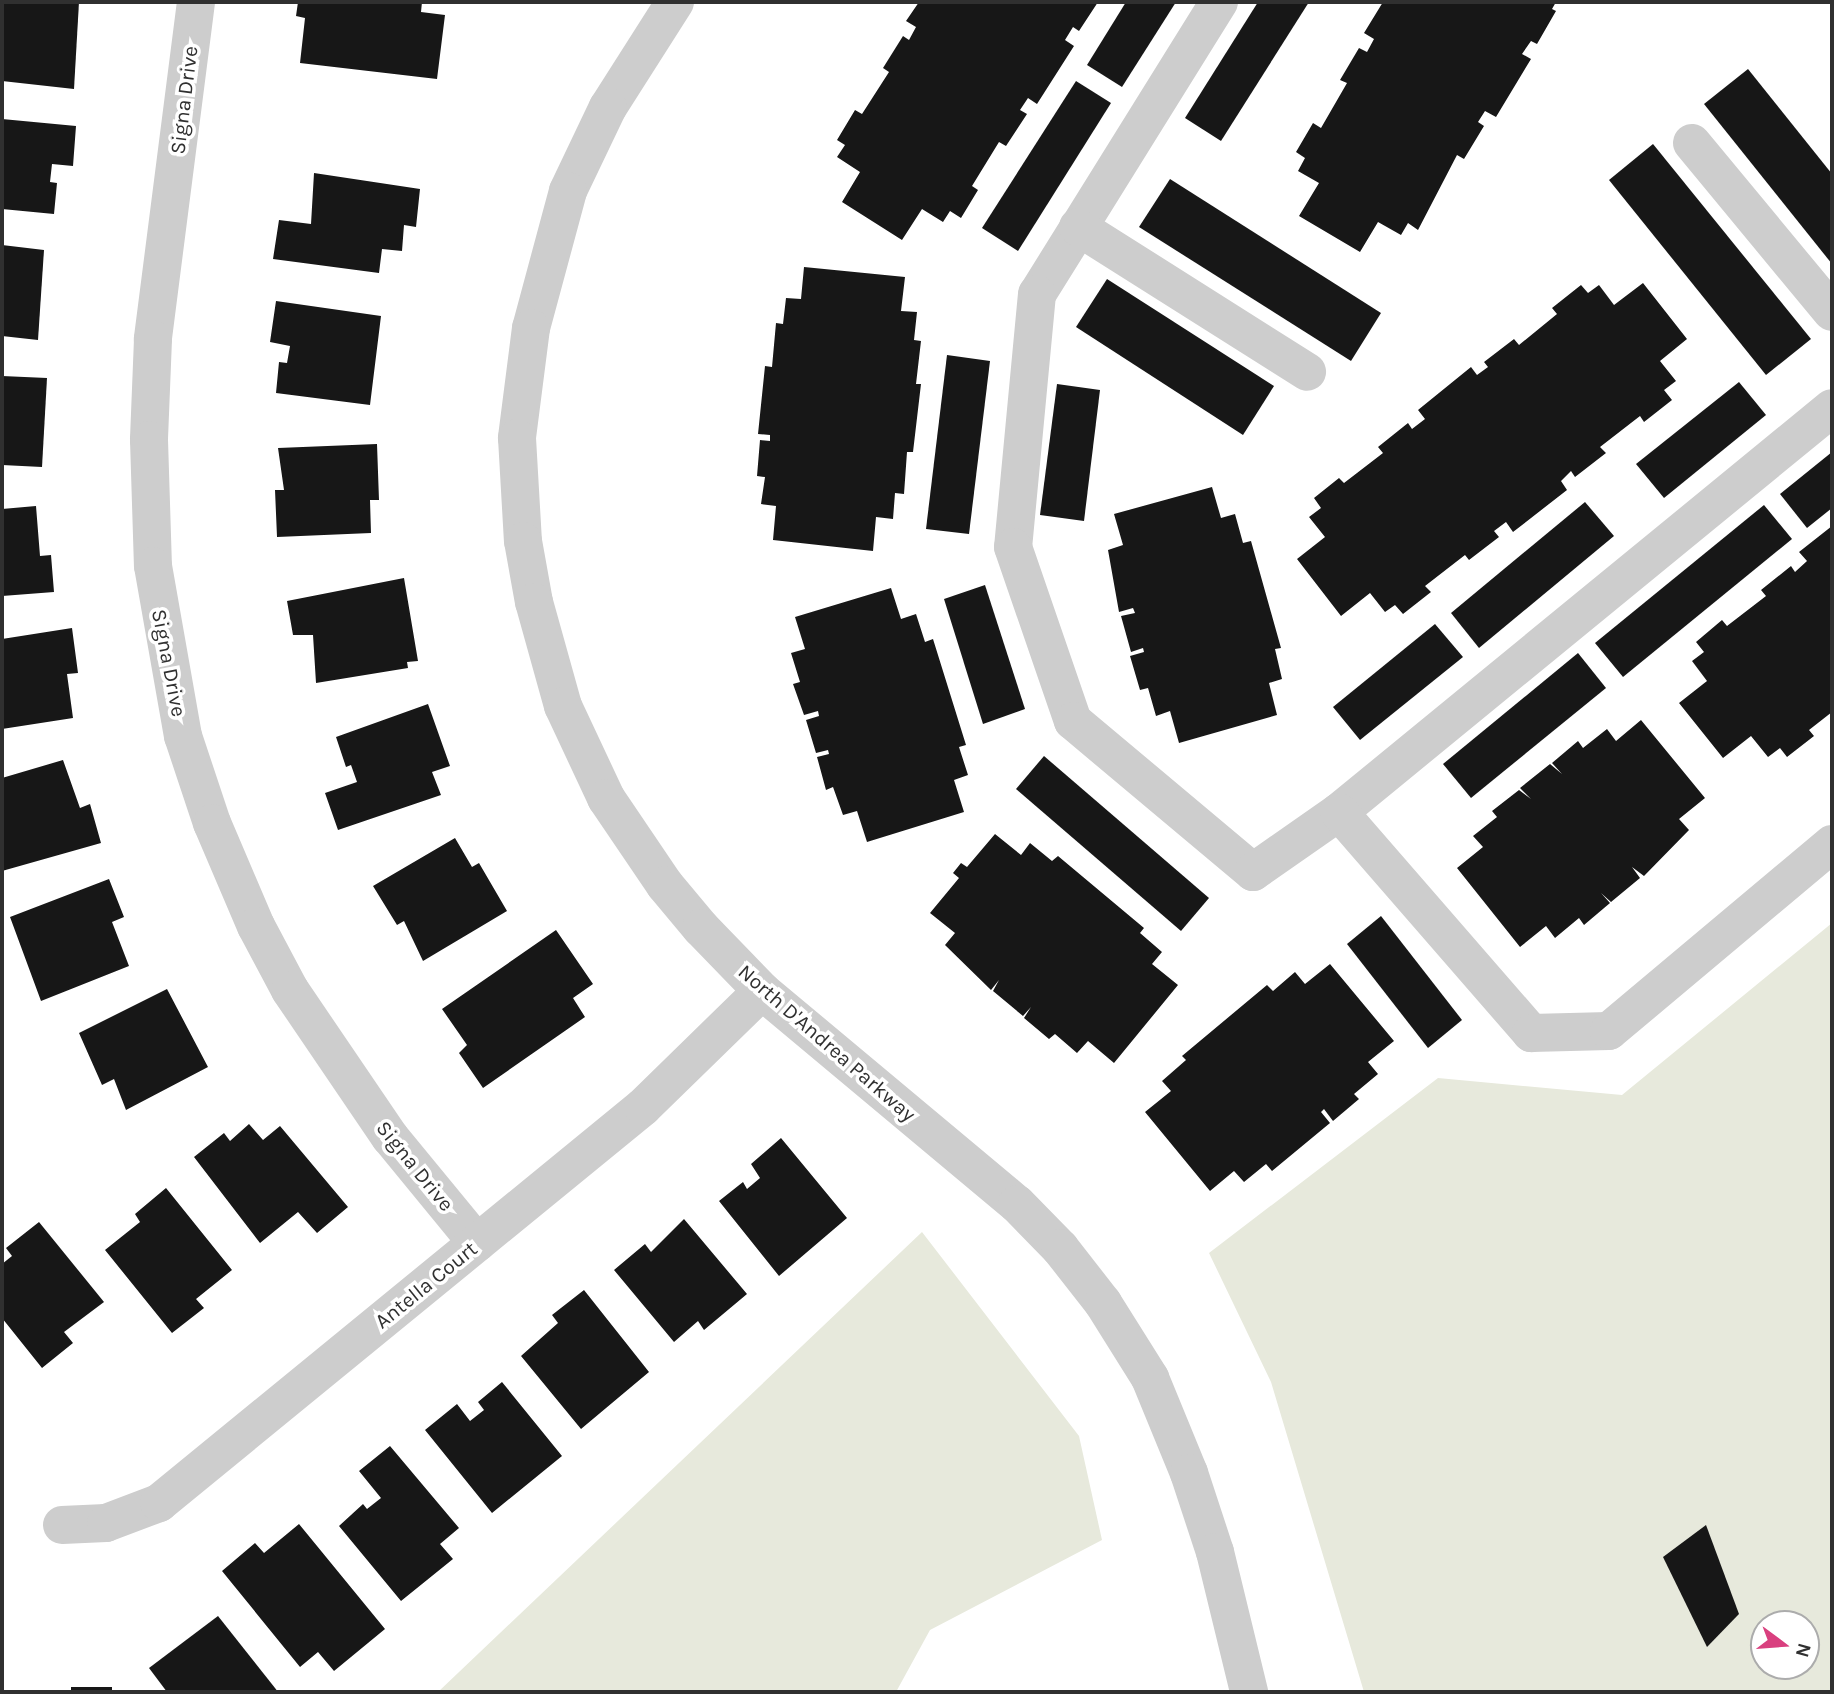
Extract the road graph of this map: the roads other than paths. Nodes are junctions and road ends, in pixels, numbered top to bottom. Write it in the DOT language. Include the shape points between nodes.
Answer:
graph roads {
  1 [pos="196,2"];
  2 [pos="676,2"];
  3 [pos="1219,2"];
  4 [pos="1692,143"];
  5 [pos="1078,227"];
  6 [pos="1832,312"];
  7 [pos="1307,372"];
  8 [pos="1832,408"];
  9 [pos="1339,812"];
  10 [pos="1832,844"];
  11 [pos="762,992"];
  12 [pos="477,1243"];
  13 [pos="62,1525"];
  14 [pos="1250,1692"];
  1 -- 12 [label="street, Signa Drive" via="153,339 149,440 153,566 183,736 208,812 256,926 290,990 390,1137"];
  2 -- 11 [label="street, North D'Andrea Parkway" via="608,107 568,191 554,236 523,382 517,438 522,528 534,602 563,706 606,798 665,885"];
  3 -- 5 [label="street"];
  4 -- 6 [label="street"];
  5 -- 7 [label="street"];
  5 -- 9 [label="street" via="1037,294 1013,547 1073,720 1253,872"];
  8 -- 9 [label="street"];
  9 -- 10 [label="street" via="1531,1033 1609,1031"];
  11 -- 12 [label="street, Antella Court" via="643,1107"];
  11 -- 14 [label="street, North D'Andrea Parkway" via="1017,1204 1060,1248 1103,1303 1150,1378 1189,1472 1215,1552"];
  12 -- 13 [label="street, Antella Court" via="159,1503 106,1524"];
}
